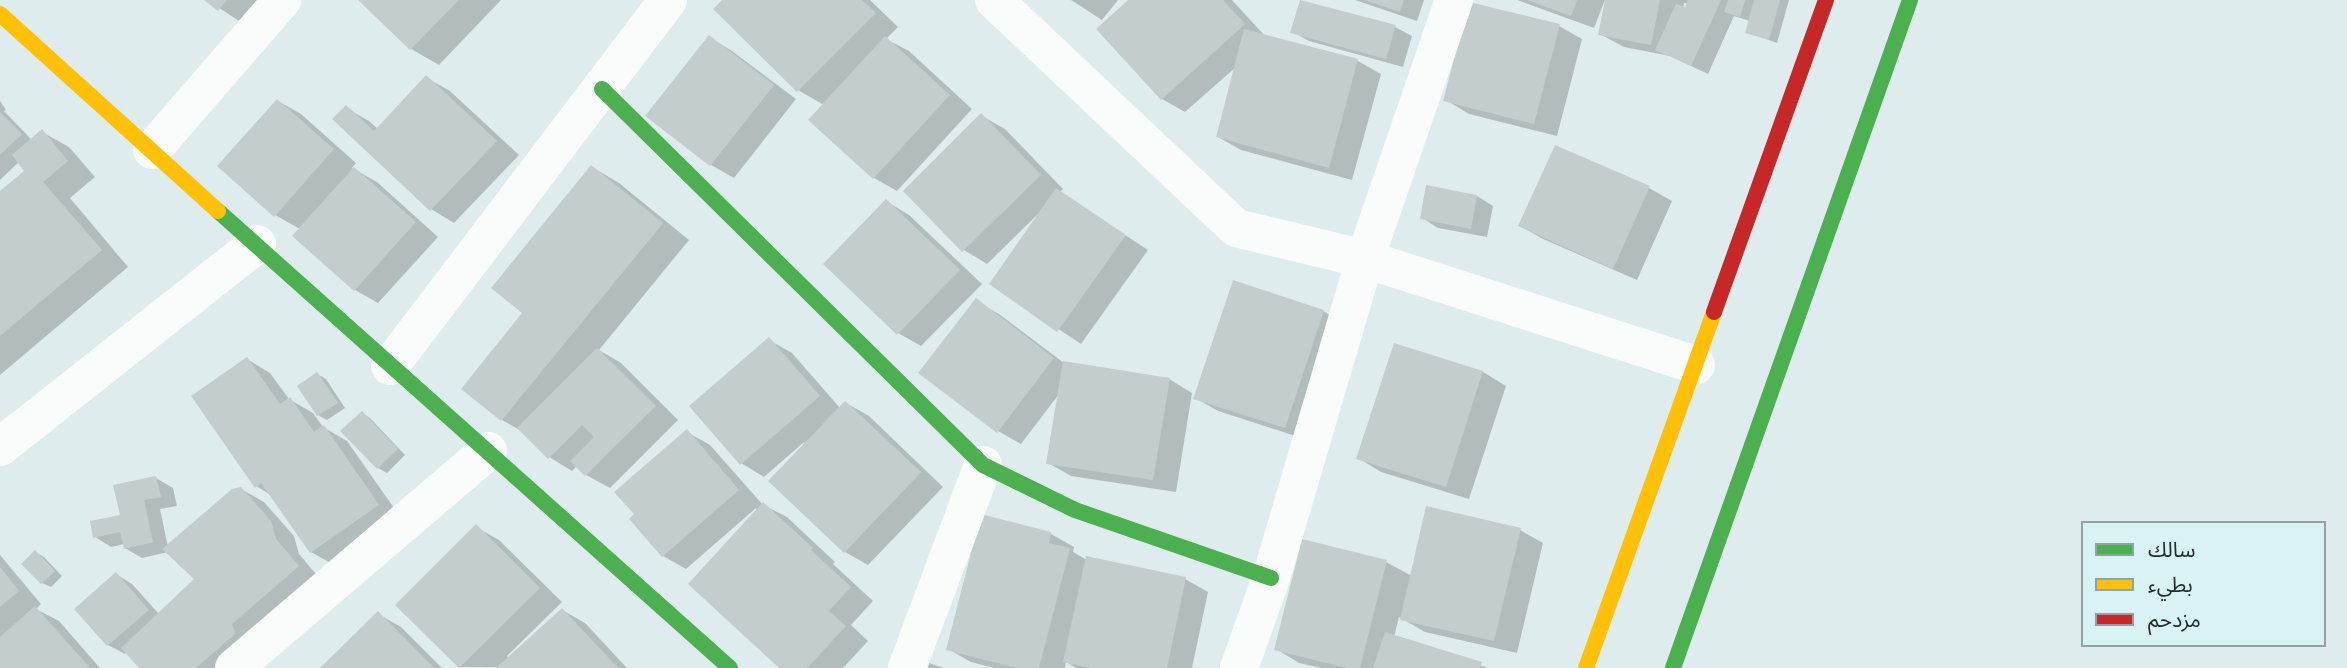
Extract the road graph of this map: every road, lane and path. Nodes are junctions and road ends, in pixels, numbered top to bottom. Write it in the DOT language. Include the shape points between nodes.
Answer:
graph roads {
  1 [pos="282,0"];
  2 [pos="668,0"];
  3 [pos="994,0"];
  4 [pos="1454,0"];
  5 [pos="1826,0"];
  6 [pos="1910,0"];
  7 [pos="0,14"];
  8 [pos="601,89"];
  9 [pos="152,150"];
  10 [pos="257,244"];
  11 [pos="1365,259"];
  12 [pos="1696,365"];
  13 [pos="390,366"];
  14 [pos="0,447"];
  15 [pos="488,451"];
  16 [pos="983,465"];
  17 [pos="1271,578"];
  18 [pos="237,667"];
  19 [pos="730,668"];
  20 [pos="907,668"];
  21 [pos="1239,668"];
  22 [pos="1586,668"];
  23 [pos="1673,668"];
  1 -- 9 [label="street"];
  2 -- 8 [label="street"];
  3 -- 11 [label="street" via="1236,228"];
  4 -- 11 [label="street"];
  5 -- 12 [label="street"];
  6 -- 23 [label="street"];
  7 -- 9 [label="street"];
  8 -- 13 [label="street"];
  8 -- 16 [label="street"];
  9 -- 10 [label="street"];
  10 -- 13 [label="street"];
  10 -- 14 [label="street"];
  11 -- 12 [label="street"];
  11 -- 17 [label="street"];
  12 -- 22 [label="street"];
  13 -- 15 [label="street"];
  15 -- 18 [label="street"];
  15 -- 19 [label="street"];
  16 -- 17 [label="street" via="1075,510"];
  16 -- 20 [label="street"];
  17 -- 21 [label="street"];
}
